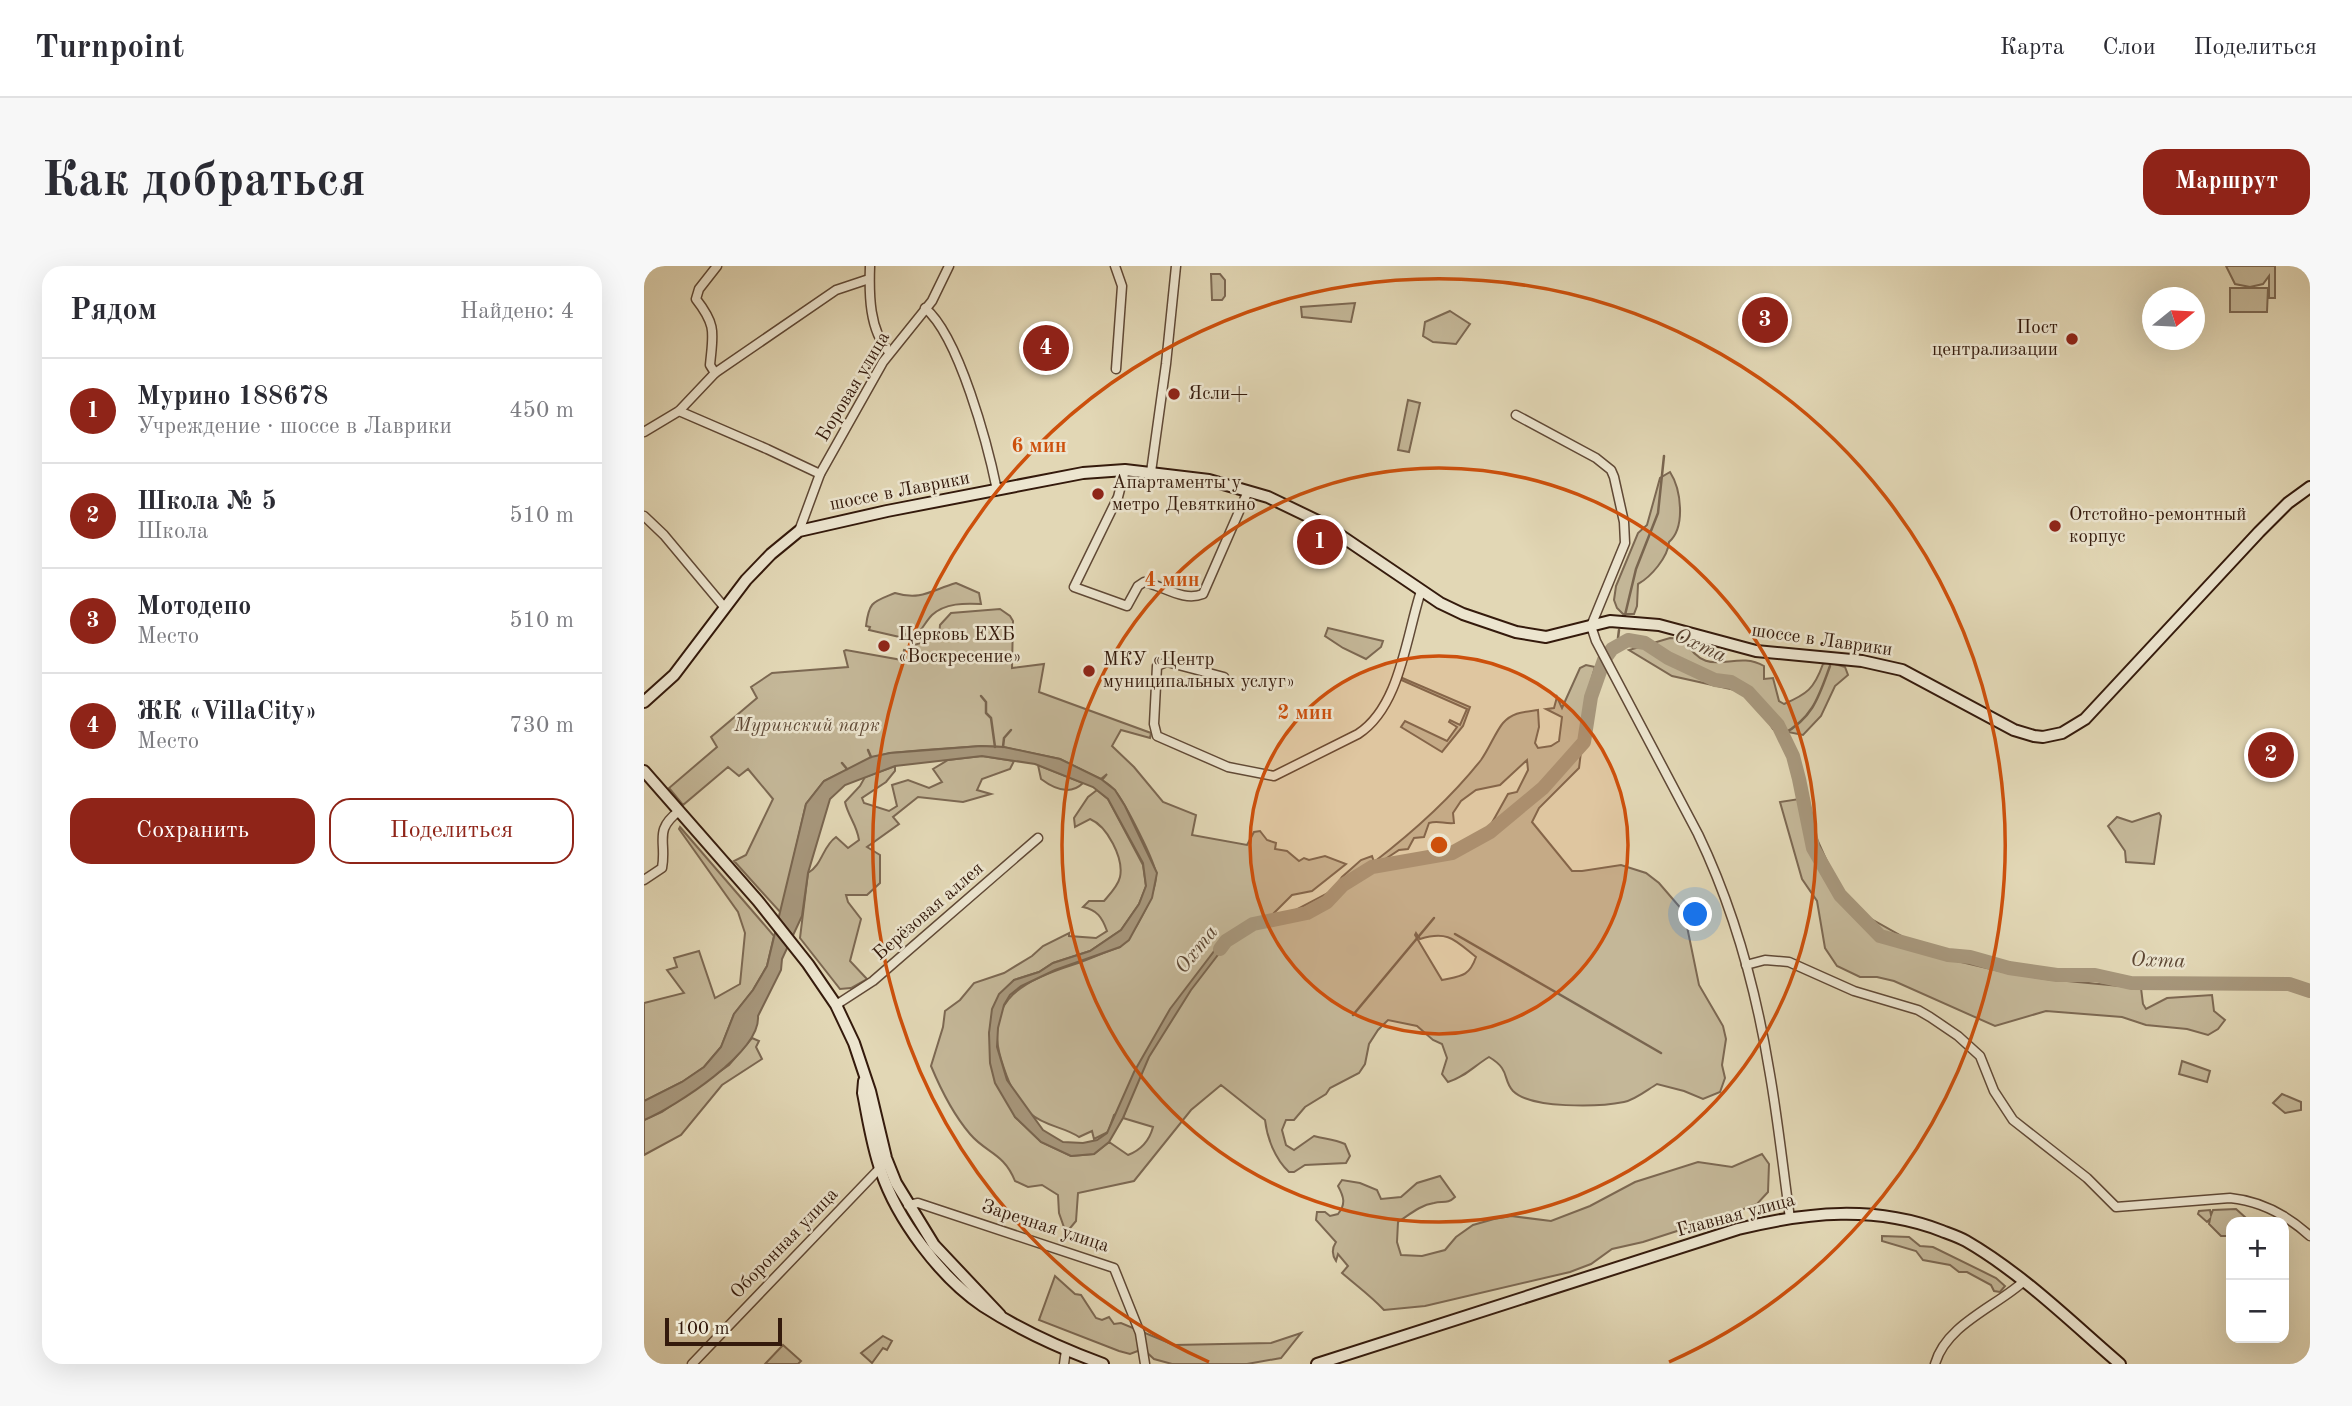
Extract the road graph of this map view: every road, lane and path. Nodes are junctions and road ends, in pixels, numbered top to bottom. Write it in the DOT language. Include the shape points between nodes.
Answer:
graph roads {
  1 [pos="717,266"];
  2 [pos="870,266"];
  3 [pos="949,266"];
  4 [pos="1115,266"];
  5 [pos="1176,266"];
  6 [pos="869,279"];
  7 [pos="925,308"];
  8 [pos="890,352"];
  9 [pos="1116,369"];
  10 [pos="715,373"];
  11 [pos="679,411"];
  12 [pos="1516,415"];
  13 [pos="644,432"];
  14 [pos="1125,470"];
  15 [pos="1151,472"];
  16 [pos="820,474"];
  17 [pos="2310,487"];
  18 [pos="997,490"];
  19 [pos="1248,491"];
  20 [pos="644,516"];
  21 [pos="799,531"];
  22 [pos="1421,591"];
  23 [pos="725,608"];
  24 [pos="1591,626"];
  25 [pos="1224,677"];
  26 [pos="644,702"];
  27 [pos="644,771"];
  28 [pos="679,811"];
  29 [pos="1038,838"];
  30 [pos="644,880"];
  31 [pos="1746,965"];
  32 [pos="836,1005"];
  33 [pos="878,1142"];
  34 [pos="880,1170"];
  35 [pos="867,1182"];
  36 [pos="893,1187"];
  37 [pos="908,1205"];
  38 [pos="1790,1218"];
  39 [pos="2310,1236"];
  40 [pos="2023,1282"];
  41 [pos="1000,1315"];
  42 [pos="1066,1350"];
  43 [pos="692,1364"];
  44 [pos="1064,1364"];
  45 [pos="1103,1364"];
  46 [pos="1145,1364"];
  47 [pos="1317,1364"];
  48 [pos="1935,1364"];
  49 [pos="2120,1364"];
  1 -- 10 [label="street" via="696,299 711,320 709,365"];
  2 -- 6 [label="street"];
  3 -- 7 [label="street, Боровая улица"];
  4 -- 9 [label="street" via="1122,286"];
  5 -- 15 [label="street"];
  6 -- 8 [label="street" via="872,315"];
  6 -- 10 [label="street" via="836,290"];
  7 -- 8 [label="street, Боровая улица"];
  7 -- 18 [label="street" via="950,343 969,391"];
  8 -- 16 [label="street, Боровая улица"];
  10 -- 11 [label="street"];
  11 -- 13 [label="street"];
  11 -- 16 [label="street"];
  12 -- 24 [label="street" via="1596,457 1614,477 1625,543"];
  14 -- 15 [label="street, шоссе в Лаврики"];
  14 -- 18 [label="street, шоссе в Лаврики" via="1083,473"];
  14 -- 19 [label="street" via="1118,497 1074,587 1127,606 1144,582 1185,596 1203,594"];
  15 -- 19 [label="street, шоссе в Лаврики"];
  16 -- 21 [label="street, Боровая улица"];
  17 -- 24 [label="street, шоссе в Лаврики" via="2259,532 2085,719 2052,736 2014,730 1920,679 1880,664 1756,651 1659,625 1614,621"];
  18 -- 21 [label="street, шоссе в Лаврики"];
  19 -- 22 [label="street, шоссе в Лаврики" via="1313,518"];
  20 -- 23 [label="street"];
  21 -- 23 [label="street" via="763,562"];
  22 -- 24 [label="street, шоссе в Лаврики" via="1463,614 1516,632 1546,636"];
  22 -- 25 [label="street" via="1386,704 1365,730 1274,776 1228,766 1157,736 1157,666 1167,662"];
  23 -- 26 [label="street" via="674,675"];
  24 -- 31 [label="street" via="1711,862"];
  27 -- 28 [label="street"];
  28 -- 30 [label="street" via="663,830 662,868"];
  28 -- 32 [label="street" via="758,901"];
  29 -- 32 [label="street, Берёзовая аллея" via="873,981"];
  31 -- 38 [label="street" via="1769,1068"];
  31 -- 39 [label="street" via="1765,960 1789,962 1854,991 1918,1010 1958,1036 1980,1056 1994,1091 2013,1120 2116,1207 2245,1199 2274,1210"];
  32 -- 33 [label="street" via="870,1091"];
  33 -- 34 [label="street"];
  33 -- 35 [label="street"];
  33 -- 36 [label="street"];
  34 -- 35 [label="street, Оборонная улица"];
  34 -- 36 [label="street"];
  35 -- 36 [label="street"];
  35 -- 43 [label="street, Оборонная улица"];
  36 -- 37 [label="street"];
  36 -- 41 [label="street" via="909,1227 937,1264"];
  37 -- 41 [label="street" via="944,1258"];
  37 -- 46 [label="street, Заречная улица" via="918,1203 1114,1268 1140,1334"];
  38 -- 40 [label="street, Главная улица" via="1844,1212 1922,1224 1965,1240"];
  38 -- 47 [label="street, Главная улица" via="1738,1229"];
  40 -- 48 [label="street" via="1965,1324 1947,1342"];
  40 -- 49 [label="street, Главная улица"];
  41 -- 42 [label="street"];
  42 -- 44 [label="street"];
  42 -- 45 [label="street"];
}
